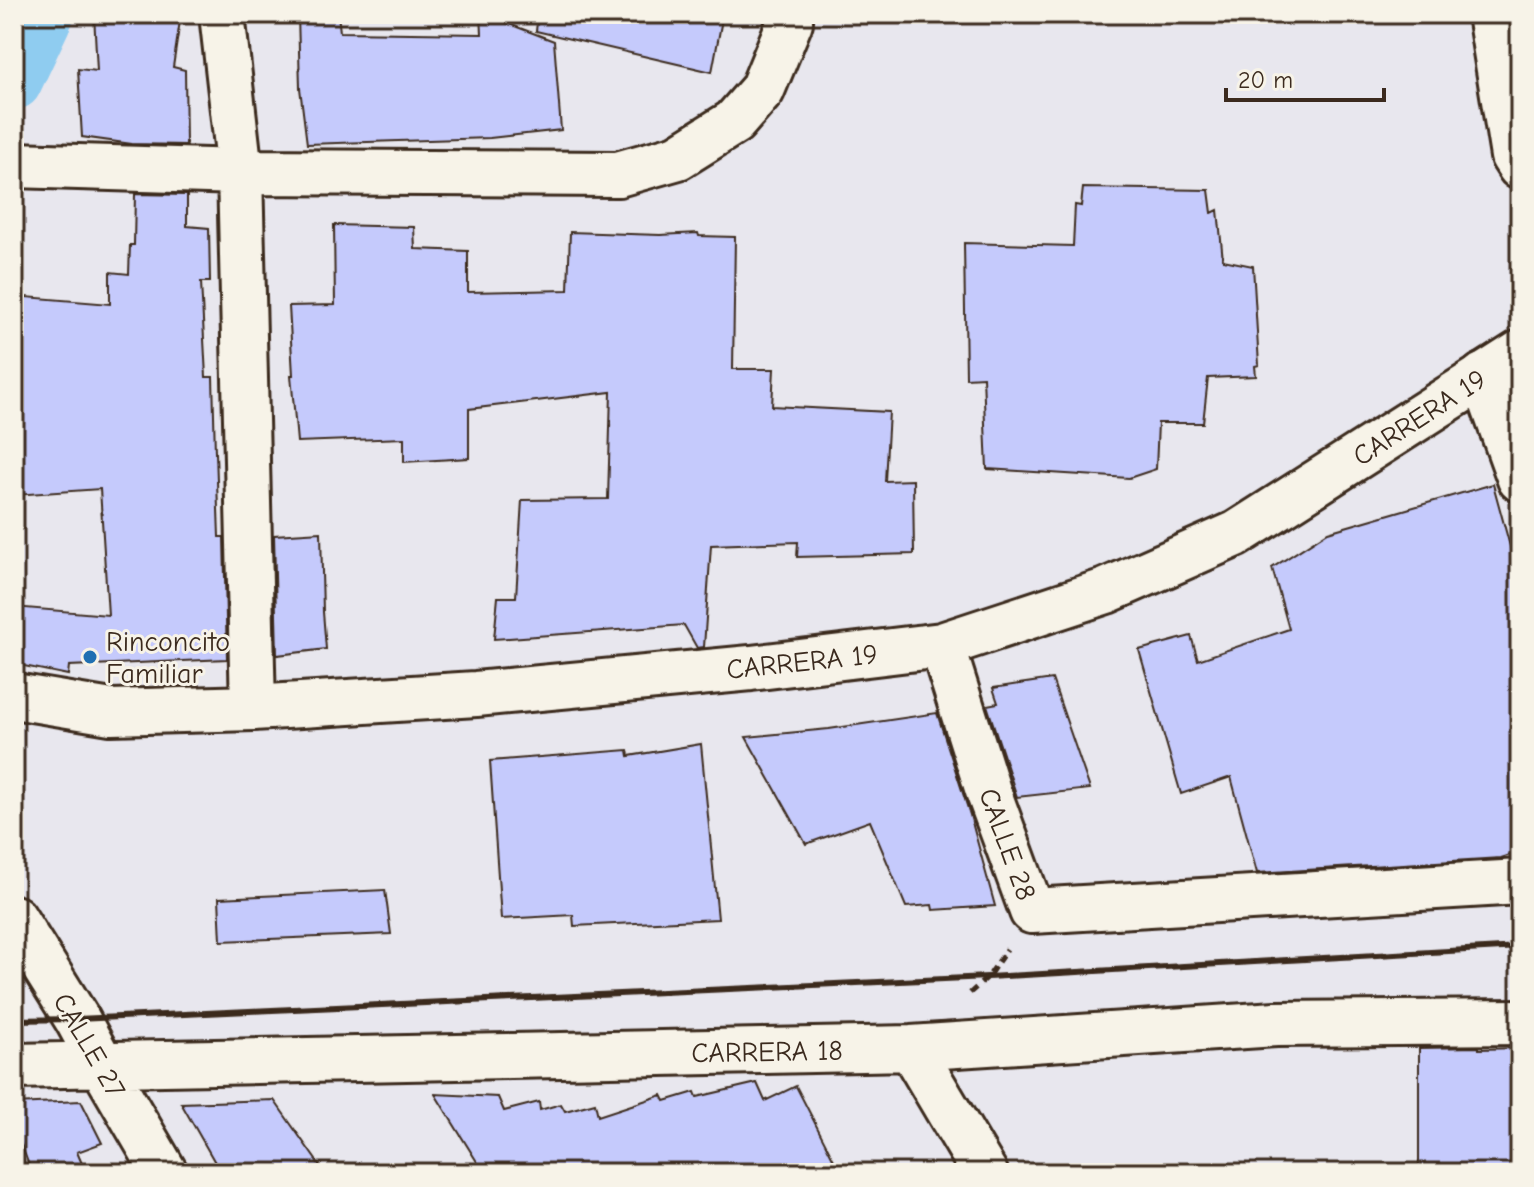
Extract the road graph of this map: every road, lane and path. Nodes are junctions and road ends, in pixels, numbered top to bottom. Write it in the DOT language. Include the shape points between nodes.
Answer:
graph roads {
  1 [pos="222,14"];
  2 [pos="790,14"];
  3 [pos="1490,14"];
  4 [pos="14,165"];
  5 [pos="1520,167"];
  6 [pos="240,172"];
  7 [pos="1520,353"];
  8 [pos="1483,376"];
  9 [pos="1520,479"];
  10 [pos="942,645"];
  11 [pos="14,696"];
  12 [pos="253,708"];
  13 [pos="1520,882"];
  14 [pos="1032,911"];
  15 [pos="14,918"];
  16 [pos="966,997"];
  17 [pos="1520,1022"];
  18 [pos="911,1048"];
  19 [pos="102,1065"];
  20 [pos="14,1066"];
  21 [pos="165,1173"];
  22 [pos="985,1173"];
  1 -- 6 [label="street"];
  2 -- 6 [label="street" via="762,90 734,122 678,157 618,174"];
  3 -- 5 [label="street" via="1513,156"];
  4 -- 6 [label="street"];
  6 -- 12 [label="street"];
  7 -- 8 [label="street, CARRERA 19"];
  8 -- 9 [label="street"];
  8 -- 10 [label="street, CARRERA 19" via="1236,534 1106,591"];
  10 -- 12 [label="street, CARRERA 19" via="476,694"];
  10 -- 14 [label="street, CALLE 28"];
  11 -- 12 [label="street, CARRERA 19" via="111,712"];
  13 -- 14 [label="street"];
  14 -- 16 [label="path, CALLE 28" via="988,977"];
  15 -- 19 [label="street, CALLE 27"];
  17 -- 18 [label="street, CARRERA 18" via="1276,1024"];
  18 -- 19 [label="street, CARRERA 18"];
  18 -- 22 [label="street"];
  19 -- 20 [label="street, CARRERA 18"];
  19 -- 21 [label="street, CALLE 27"];
}
